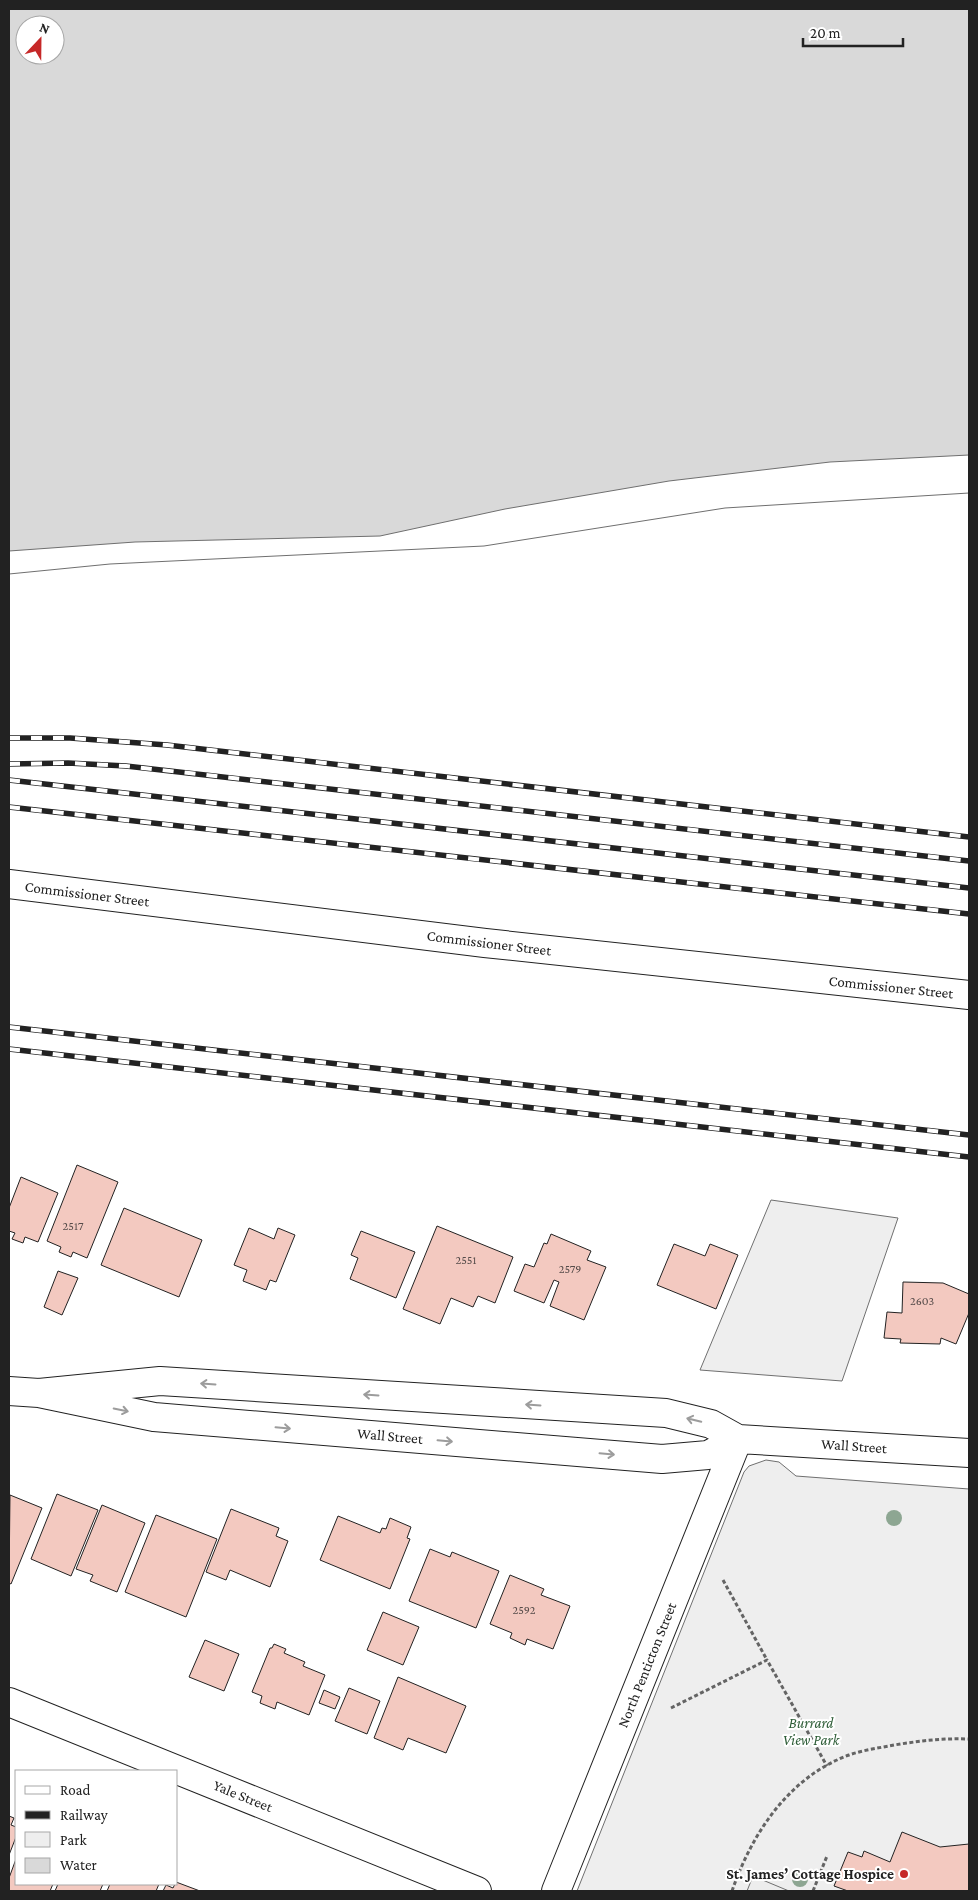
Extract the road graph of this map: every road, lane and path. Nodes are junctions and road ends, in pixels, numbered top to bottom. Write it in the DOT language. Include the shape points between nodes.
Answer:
graph roads {
  1 [pos="9,884"];
  2 [pos="969,995"];
  3 [pos="9,1391"];
  4 [pos="40,1393"];
  5 [pos="738,1439"];
  6 [pos="969,1453"];
  7 [pos="723,1580"];
  8 [pos="767,1660"];
  9 [pos="9,1702"];
  10 [pos="671,1708"];
  11 [pos="969,1739"];
  12 [pos="827,1766"];
  13 [pos="177,1770"];
  14 [pos="178,1770"];
  15 [pos="827,1856"];
  16 [pos="477,1891"];
  17 [pos="556,1891"];
  18 [pos="732,1891"];
  19 [pos="813,1891"];
  1 -- 2 [label="street, Commissioner Street" via="485,943"];
  3 -- 4 [label="street, Wall Street"];
  5 -- 4 [label="street, Wall Street, one-way" via="711,1424 666,1413 160,1381"];
  4 -- 5 [label="street, Wall Street, one-way" via="154,1417 662,1459 708,1455"];
  5 -- 6 [label="street, Wall Street"];
  5 -- 17 [label="street, North Penticton Street"];
  7 -- 8 [label="path"];
  8 -- 10 [label="path"];
  8 -- 12 [label="path"];
  9 -- 13 [label="street, Yale Street"];
  11 -- 12 [label="path" via="924,1740 883,1747 850,1755"];
  12 -- 18 [label="path" via="800,1783 777,1806 754,1844"];
  14 -- 16 [label="street, Yale Street"];
  15 -- 19 [label="path"];
}
